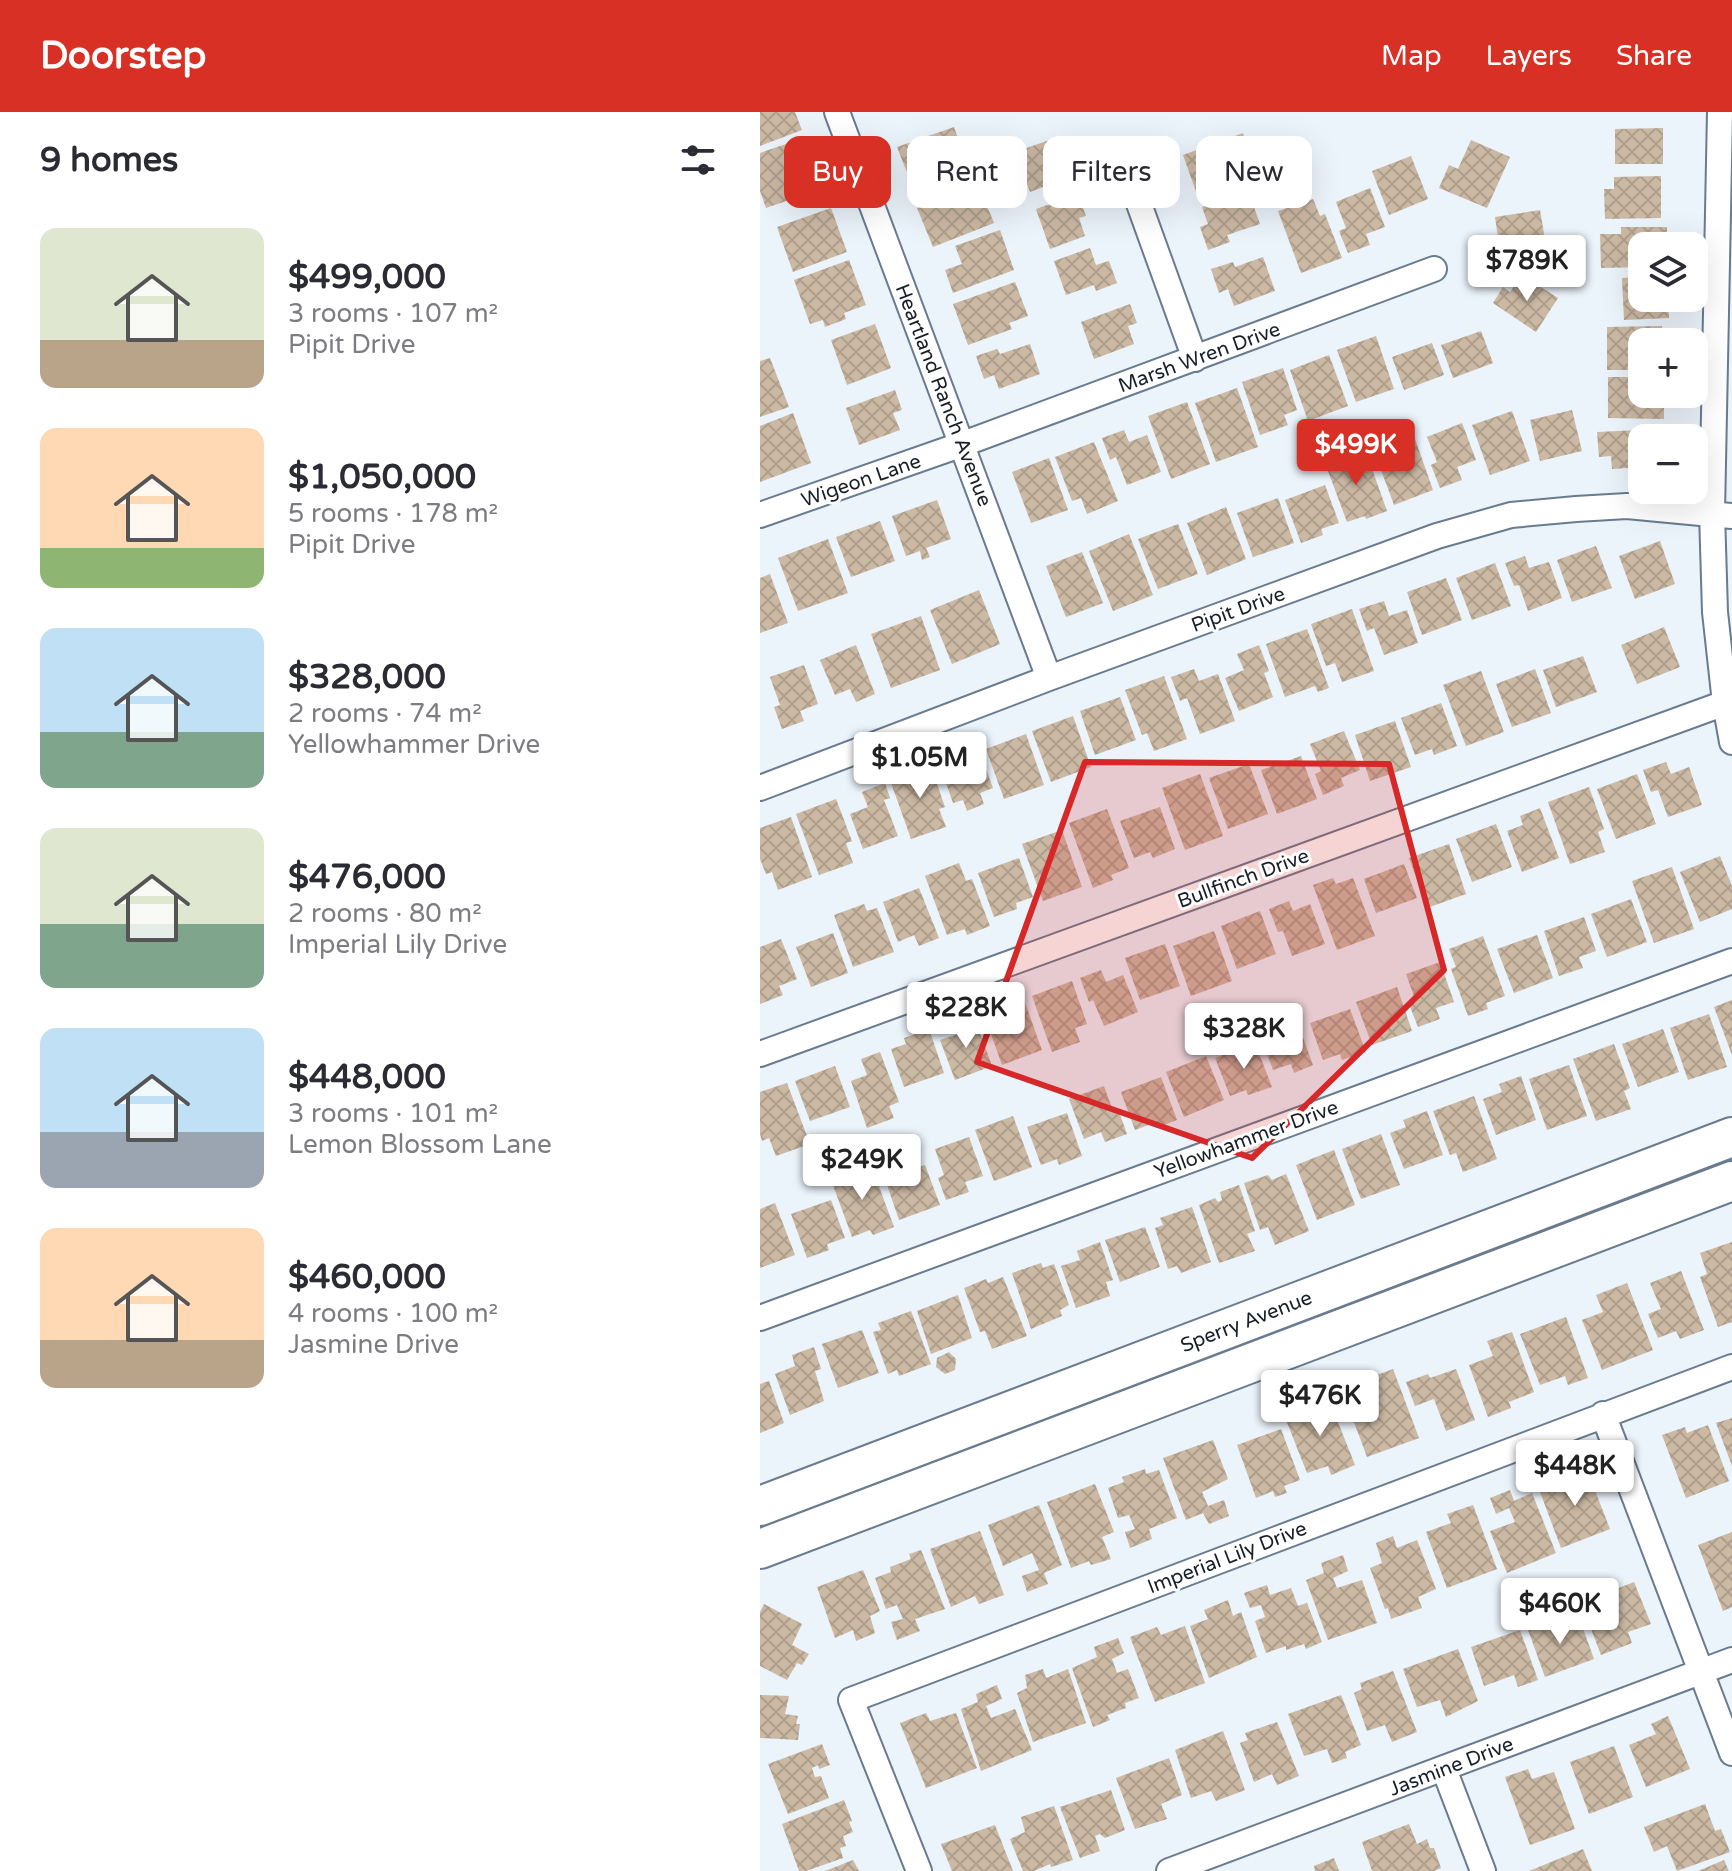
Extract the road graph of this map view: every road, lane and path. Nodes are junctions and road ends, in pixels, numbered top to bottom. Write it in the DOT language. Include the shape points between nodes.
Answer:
graph roads {
  1 [pos="837,112"];
  2 [pos="1720,112"];
  3 [pos="1140,208"];
  4 [pos="1434,269"];
  5 [pos="1195,359"];
  6 [pos="963,444"];
  7 [pos="760,515"];
  8 [pos="1722,515"];
  9 [pos="1049,678"];
  10 [pos="1725,703"];
  11 [pos="1732,742"];
  12 [pos="760,788"];
  13 [pos="1732,961"];
  14 [pos="760,1054"];
  15 [pos="1732,1137"];
  16 [pos="1732,1181"];
  17 [pos="760,1318"];
  18 [pos="1732,1367"];
  19 [pos="1603,1414"];
  20 [pos="760,1506"];
  21 [pos="760,1549"];
  22 [pos="1732,1660"];
  23 [pos="1700,1672"];
  24 [pos="1732,1753"];
  25 [pos="1444,1769"];
  26 [pos="919,1871"];
  27 [pos="1169,1871"];
  28 [pos="1483,1871"];
  1 -- 6 [label="street, Heartland Ranch Avenue"];
  2 -- 8 [label="street"];
  3 -- 5 [label="street"];
  4 -- 5 [label="street, Marsh Wren Drive"];
  5 -- 6 [label="street, Marsh Wren Drive"];
  6 -- 7 [label="street, Wigeon Lane"];
  6 -- 9 [label="street, Heartland Ranch Avenue"];
  8 -- 9 [label="street, Pipit Drive" via="1627,506 1500,518 1437,536"];
  8 -- 10 [label="street" via="1715,612"];
  9 -- 12 [label="street, Pipit Drive"];
  10 -- 11 [label="street"];
  10 -- 14 [label="street, Bullfinch Drive"];
  13 -- 17 [label="street, Yellowhammer Drive"];
  15 -- 20 [label="main road, Sperry Avenue"];
  16 -- 21 [label="main road, Sperry Avenue"];
  18 -- 19 [label="street, Imperial Lily Drive"];
  19 -- 23 [label="street"];
  19 -- 26 [label="street, Imperial Lily Drive" via="851,1700"];
  22 -- 23 [label="street, Jasmine Drive"];
  23 -- 24 [label="street"];
  23 -- 25 [label="street, Jasmine Drive"];
  25 -- 27 [label="street, Jasmine Drive"];
  25 -- 28 [label="street"];
}
